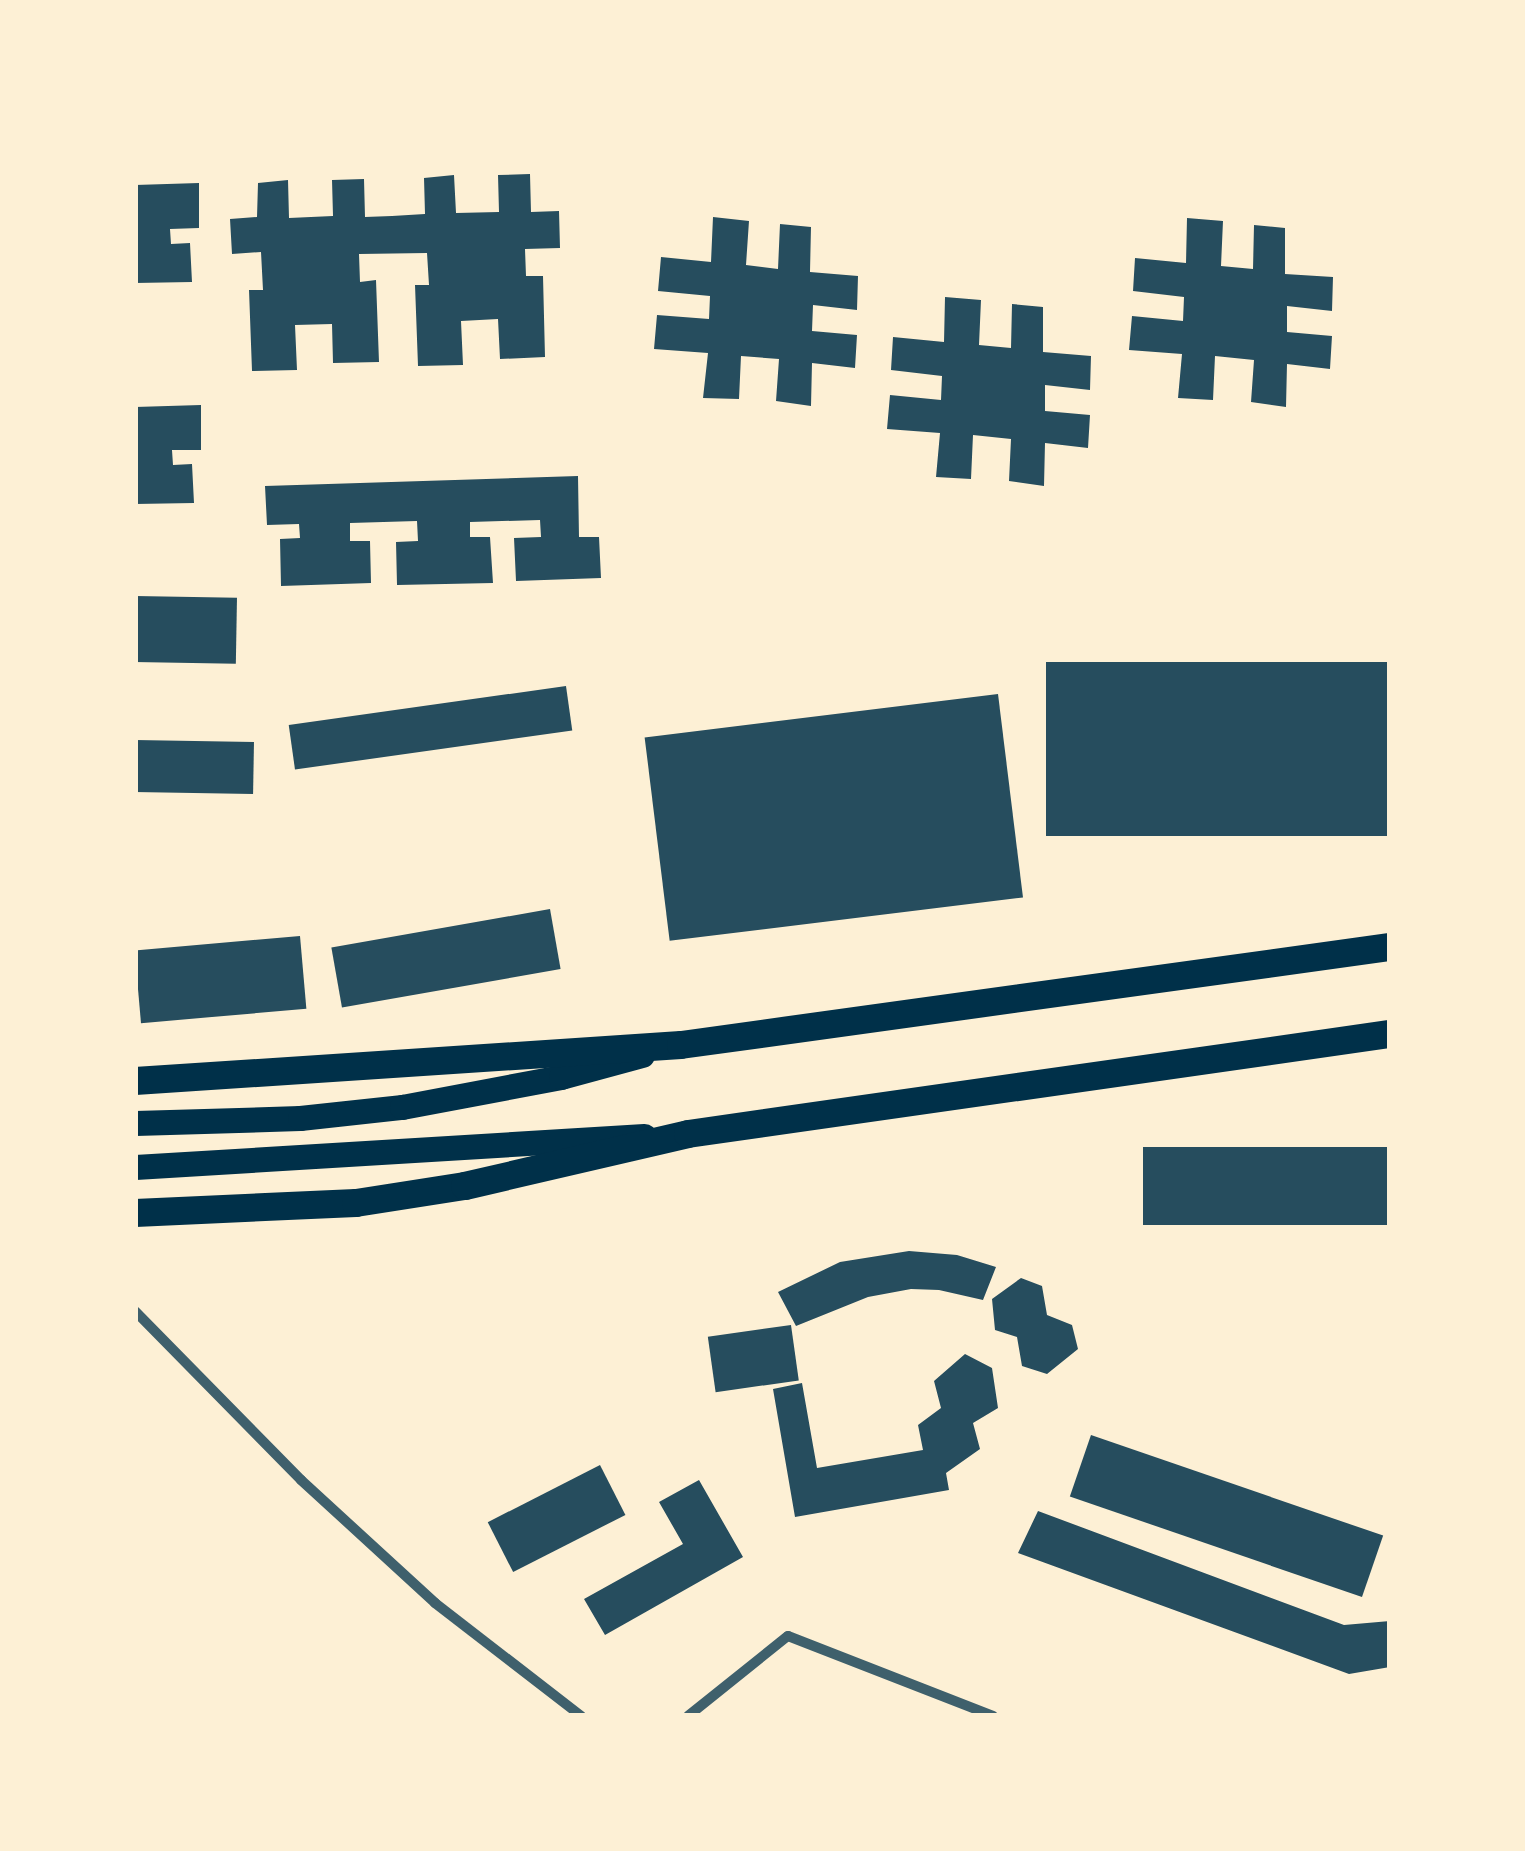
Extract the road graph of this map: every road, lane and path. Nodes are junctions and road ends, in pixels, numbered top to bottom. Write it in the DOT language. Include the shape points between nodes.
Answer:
graph roads {
  1 [pos="1390,947"];
  2 [pos="1390,1034"];
  3 [pos="681,1045"];
  4 [pos="135,1081"];
  5 [pos="135,1124"];
  6 [pos="688,1134"];
  7 [pos="135,1166"];
  8 [pos="135,1213"];
  9 [pos="135,1311"];
  10 [pos="582,1716"];
  11 [pos="688,1716"];
  12 [pos="993,1716"];
  1 -- 3 [label="highway"];
  2 -- 6 [label="highway"];
  3 -- 4 [label="highway"];
  3 -- 5 [label="main road" via="402,1107"];
  6 -- 7 [label="main road"];
  6 -- 8 [label="highway" via="464,1186 356,1203"];
  9 -- 10 [label="street" via="300,1480 435,1603"];
  11 -- 12 [label="street" via="788,1636"];
}
